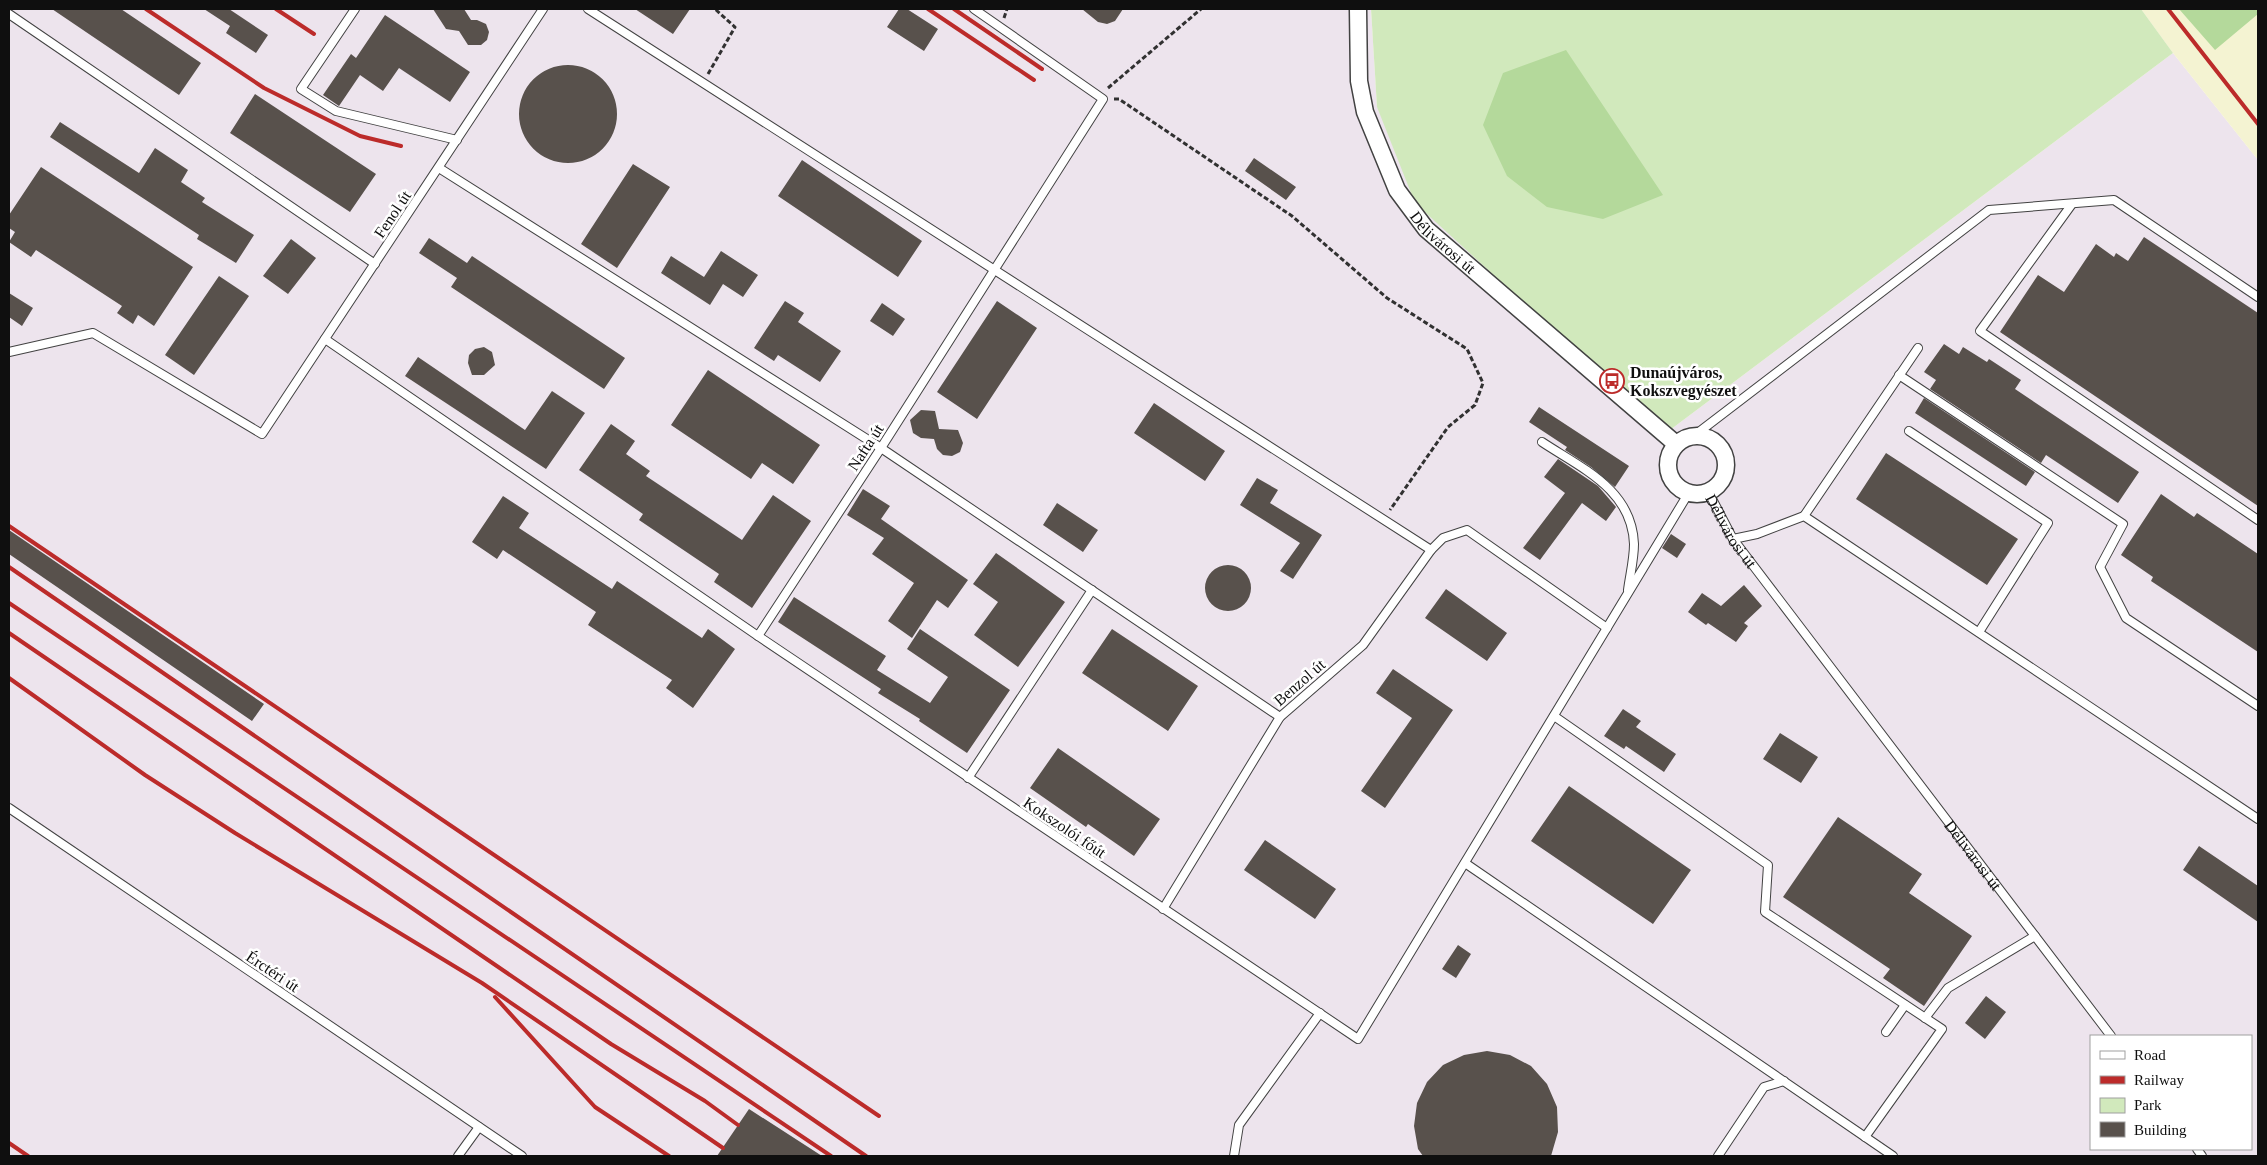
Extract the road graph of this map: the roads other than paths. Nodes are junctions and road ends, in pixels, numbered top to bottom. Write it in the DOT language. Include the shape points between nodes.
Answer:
graph roads {
  1 [pos="355,9"];
  2 [pos="544,9"];
  3 [pos="588,9"];
  4 [pos="974,9"];
  5 [pos="1358,9"];
  6 [pos="9,14"];
  7 [pos="457,140"];
  8 [pos="438,168"];
  9 [pos="2072,204"];
  10 [pos="375,264"];
  11 [pos="994,271"];
  12 [pos="2258,297"];
  13 [pos="325,339"];
  14 [pos="1918,348"];
  15 [pos="9,352"];
  16 [pos="1898,375"];
  17 [pos="1909,431"];
  18 [pos="1695,435"];
  19 [pos="1542,442"];
  20 [pos="1676,444"];
  21 [pos="882,448"];
  22 [pos="1709,493"];
  23 [pos="1688,494"];
  24 [pos="1804,516"];
  25 [pos="2258,520"];
  26 [pos="1733,539"];
  27 [pos="1431,550"];
  28 [pos="1092,590"];
  29 [pos="1628,594"];
  30 [pos="1607,628"];
  31 [pos="1979,632"];
  32 [pos="758,636"];
  33 [pos="2258,706"];
  34 [pos="1554,716"];
  35 [pos="1280,717"];
  36 [pos="968,778"];
  37 [pos="9,808"];
  38 [pos="2258,819"];
  39 [pos="1465,863"];
  40 [pos="1163,909"];
  41 [pos="2035,936"];
  42 [pos="1905,1005"];
  43 [pos="1320,1013"];
  44 [pos="1925,1018"];
  45 [pos="1886,1032"];
  46 [pos="2110,1035"];
  47 [pos="1784,1081"];
  48 [pos="479,1127"];
  49 [pos="1865,1137"];
  50 [pos="458,1156"];
  51 [pos="522,1156"];
  52 [pos="1234,1156"];
  53 [pos="1718,1156"];
  54 [pos="1893,1156"];
  1 -- 7 [label="lane" via="301,89 336,111"];
  2 -- 7 [label="lane, Fenol út"];
  3 -- 11 [label="lane"];
  4 -- 11 [label="lane, Nafta út" via="1103,99"];
  5 -- 20 [label="street, Délivárosi út" via="1359,81 1365,112 1397,190 1426,229"];
  6 -- 10 [label="lane"];
  7 -- 8 [label="lane, Fenol út"];
  8 -- 10 [label="lane, Fenol út"];
  8 -- 21 [label="lane"];
  9 -- 12 [label="lane" via="2114,200"];
  9 -- 18 [label="lane" via="1990,210"];
  9 -- 25 [label="lane" via="1980,331"];
  10 -- 13 [label="lane, Fenol út"];
  11 -- 21 [label="lane, Nafta út"];
  11 -- 27 [label="lane"];
  13 -- 15 [label="lane, Fenol út" via="262,434 93,333"];
  13 -- 32 [label="lane, Kokszolói főút"];
  14 -- 16 [label="lane"];
  16 -- 24 [label="lane"];
  16 -- 33 [label="lane" via="2123,524 2100,566 2126,618"];
  17 -- 31 [label="lane" via="2048,523"];
  18 -- 20 [label="street"];
  18 -- 22 [label="street" via="1715,441 1727,458 1724,479"];
  19 -- 29 [label="lane" via="1606,484 1625,506 1634,543"];
  20 -- 23 [label="street, Délivárosi út" via="1666,462 1672,482"];
  21 -- 28 [label="lane"];
  21 -- 32 [label="lane, Nafta út"];
  22 -- 23 [label="street, Délivárosi út"];
  22 -- 26 [label="lane, Délivárosi út"];
  23 -- 29 [label="lane"];
  24 -- 26 [label="lane" via="1757,534"];
  24 -- 31 [label="lane"];
  26 -- 41 [label="lane, Délivárosi út"];
  27 -- 30 [label="lane, Benzol út" via="1442,538 1467,530"];
  27 -- 35 [label="lane, Benzol út" via="1363,646"];
  28 -- 35 [label="lane"];
  28 -- 36 [label="lane"];
  29 -- 30 [label="lane"];
  30 -- 34 [label="lane"];
  31 -- 38 [label="lane"];
  32 -- 36 [label="lane, Kokszolói főút"];
  34 -- 39 [label="lane"];
  34 -- 42 [label="lane" via="1768,865 1765,912"];
  35 -- 40 [label="lane, Benzol út"];
  36 -- 40 [label="lane, Kokszolói főút"];
  37 -- 48 [label="lane, Érctéri út"];
  39 -- 43 [label="lane, Kokszolói főút" via="1358,1039"];
  39 -- 47 [label="lane"];
  40 -- 43 [label="lane, Kokszolói főút"];
  41 -- 44 [label="lane" via="1948,988"];
  41 -- 46 [label="lane, Délivárosi út"];
  42 -- 44 [label="lane"];
  42 -- 45 [label="lane"];
  43 -- 52 [label="lane" via="1239,1125"];
  44 -- 49 [label="lane" via="1942,1030"];
  47 -- 49 [label="lane"];
  47 -- 53 [label="lane" via="1764,1087"];
  48 -- 50 [label="lane"];
  48 -- 51 [label="lane, Érctéri út"];
  49 -- 54 [label="lane"];
}
